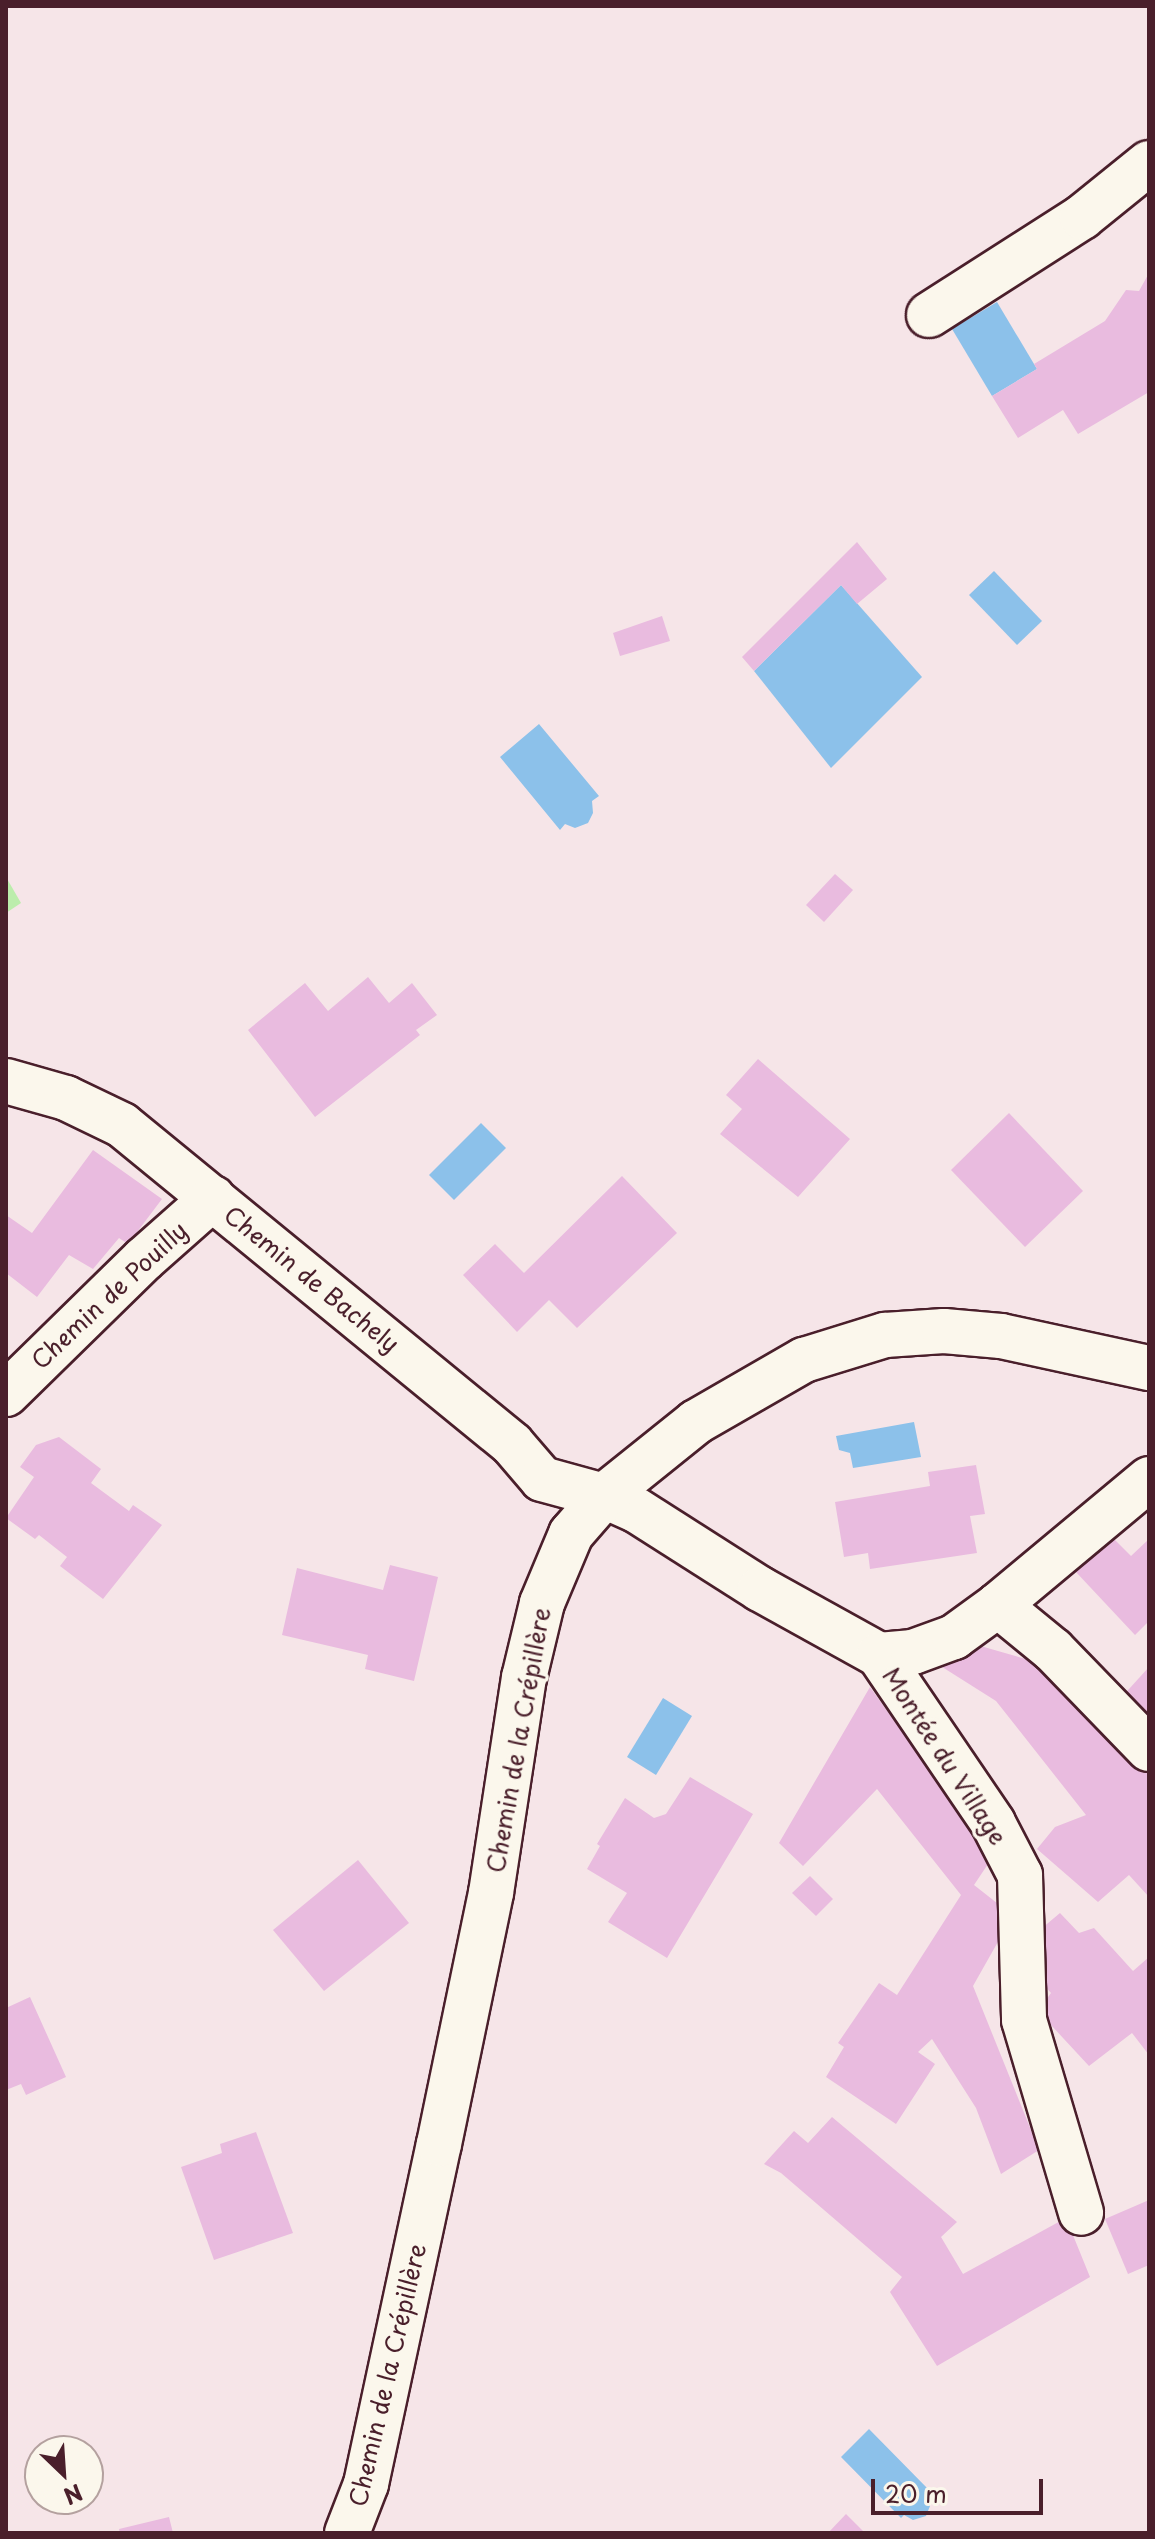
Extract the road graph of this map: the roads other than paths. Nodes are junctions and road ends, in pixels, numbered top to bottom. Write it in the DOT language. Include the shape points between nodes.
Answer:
graph roads {
  1 [pos="1149,163"];
  2 [pos="929,315"];
  3 [pos="6,1081"];
  4 [pos="213,1198"];
  5 [pos="1149,1368"];
  6 [pos="6,1394"];
  7 [pos="1149,1479"];
  8 [pos="604,1496"];
  9 [pos="998,1605"];
  10 [pos="879,1655"];
  11 [pos="1149,1749"];
  12 [pos="1081,2213"];
  13 [pos="347,2533"];
  1 -- 2 [label="street" via="1082,217"];
  3 -- 4 [label="street, Chemin de Bachely" via="66,1098 122,1125"];
  4 -- 6 [label="street, Chemin de Pouilly"];
  4 -- 8 [label="street, Chemin de Bachely" via="512,1444 542,1479"];
  5 -- 8 [label="street, Chemin de la Crépillère" via="1001,1336 944,1331 885,1335 804,1360 770,1378 696,1422"];
  7 -- 9 [label="street"];
  8 -- 10 [label="street, Montée du Village"];
  8 -- 13 [label="street, Chemin de la Crépillère" via="571,1534 542,1603 524,1678 491,1893 439,2144 366,2484"];
  9 -- 10 [label="street" via="954,1637 913,1652"];
  9 -- 11 [label="street" via="1053,1650"];
  10 -- 12 [label="street, Montée du Village" via="993,1823 1020,1875 1024,2020"];
}
